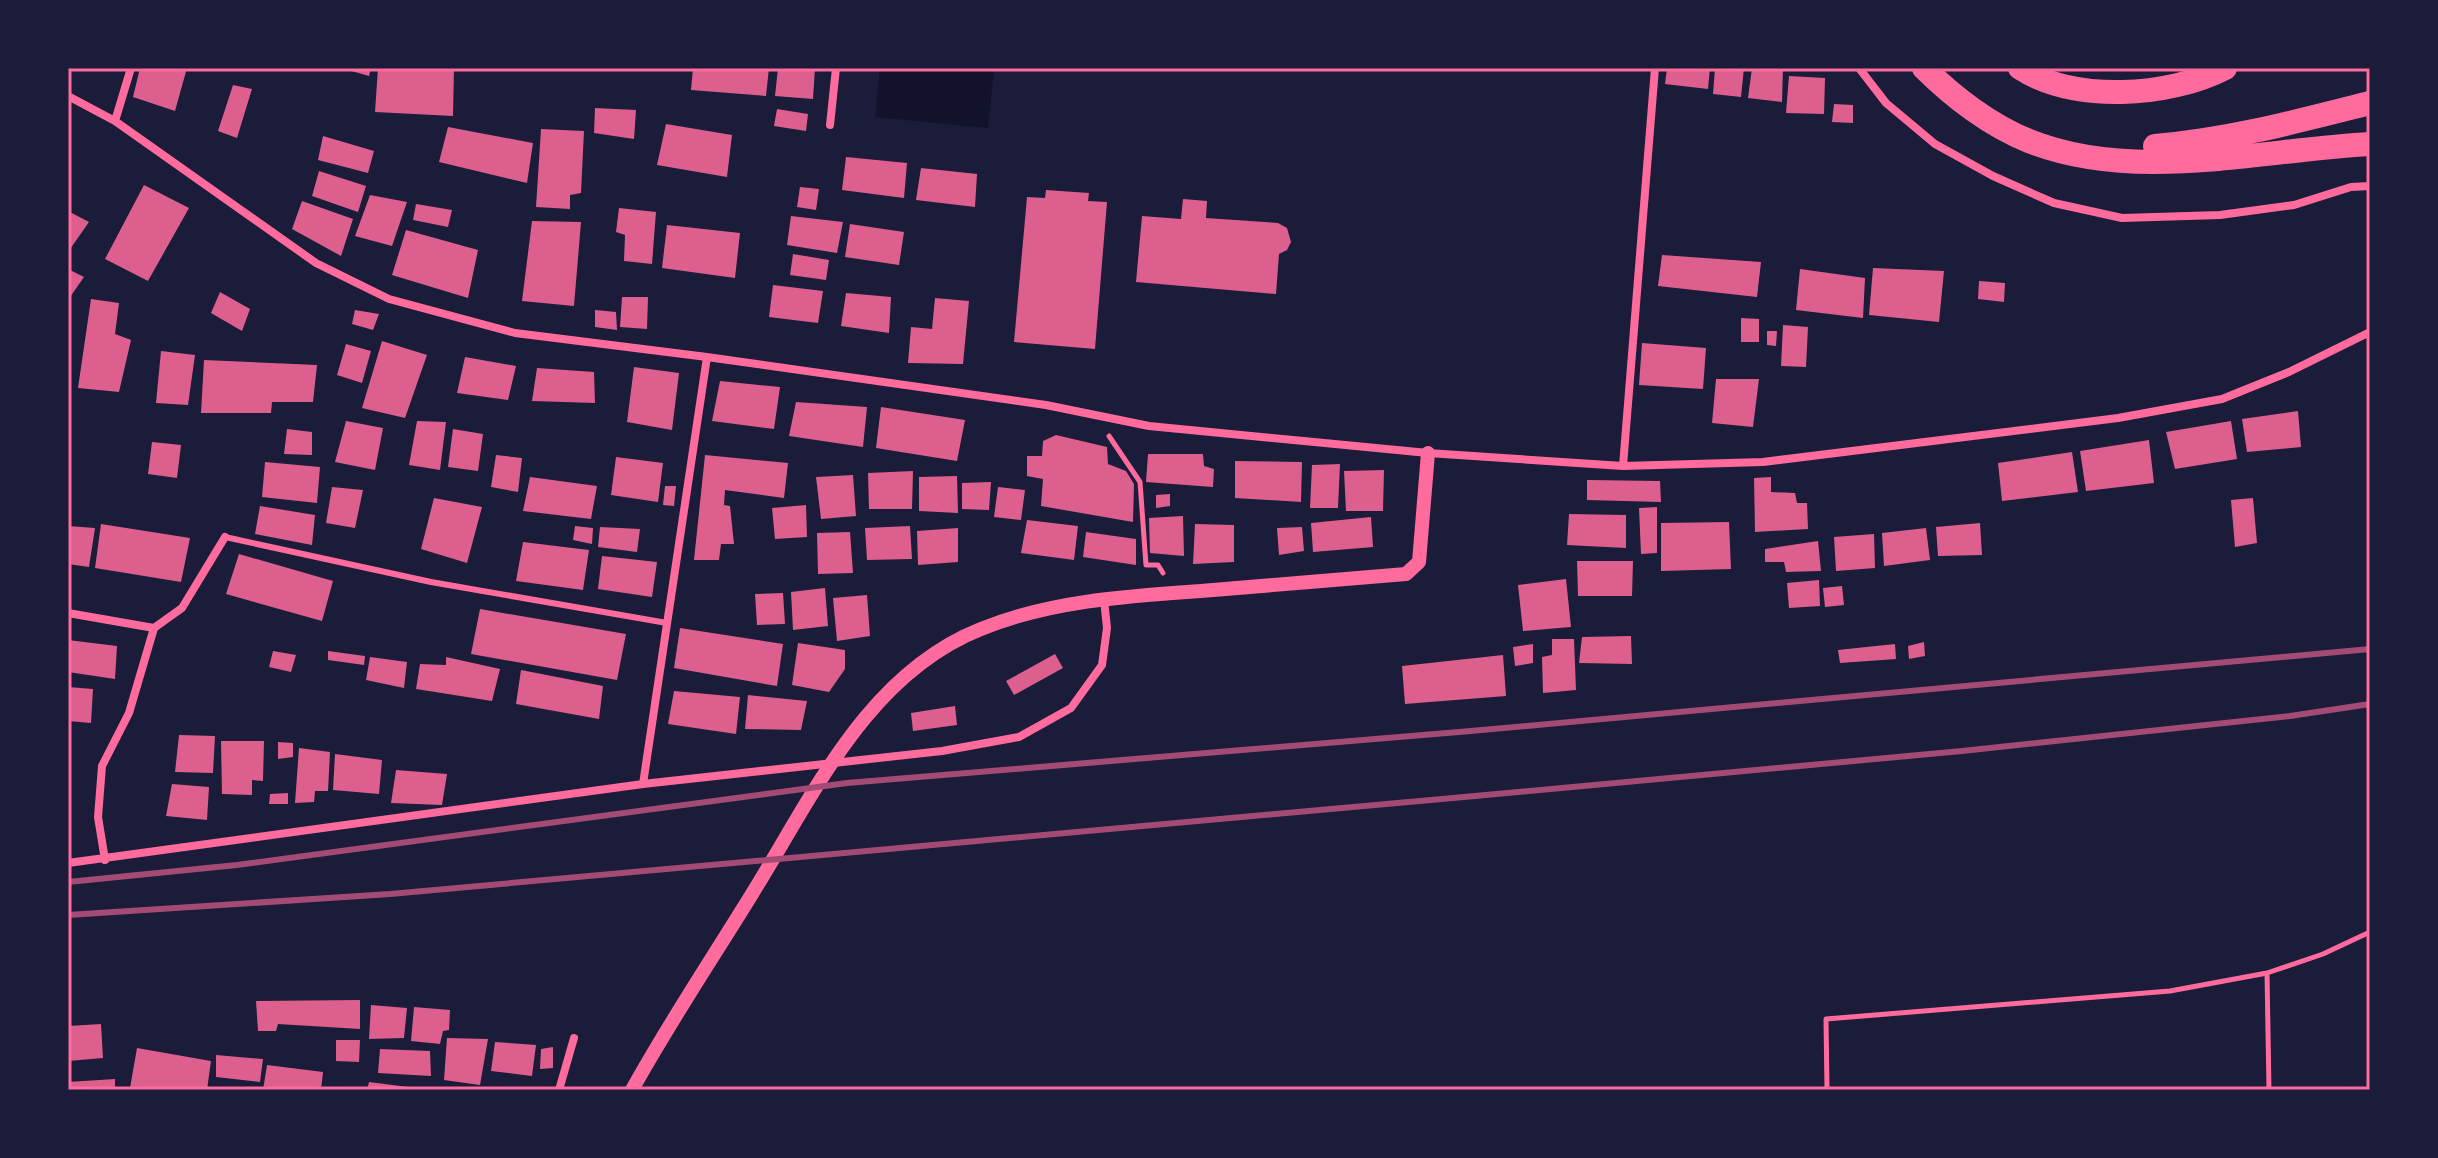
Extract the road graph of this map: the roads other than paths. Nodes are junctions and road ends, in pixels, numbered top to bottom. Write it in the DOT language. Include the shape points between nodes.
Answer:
graph roads {
  1 [pos="131,68"];
  2 [pos="836,68"];
  3 [pos="1655,68"];
  4 [pos="1859,68"];
  5 [pos="1924,68"];
  6 [pos="2020,68"];
  7 [pos="2225,68"];
  8 [pos="68,96"];
  9 [pos="1965,103"];
  10 [pos="2370,103"];
  11 [pos="115,121"];
  12 [pos="830,125"];
  13 [pos="2370,144"];
  14 [pos="2370,186"];
  15 [pos="2370,332"];
  16 [pos="707,357"];
  17 [pos="1428,453"];
  18 [pos="1623,466"];
  19 [pos="225,537"];
  20 [pos="1104,600"];
  21 [pos="68,613"];
  22 [pos="667,623"];
  23 [pos="154,628"];
  24 [pos="643,784"];
  25 [pos="105,860"];
  26 [pos="68,863"];
  27 [pos="574,1038"];
  28 [pos="559,1090"];
  29 [pos="632,1090"];
  1 -- 11 [label="street"];
  2 -- 12 [label="street"];
  3 -- 18 [label="street"];
  4 -- 14 [label="street" via="1886,103 1935,144 2054,203 2122,218 2220,215 2294,205"];
  5 -- 9 [label="highway"];
  6 -- 7 [label="highway" via="2057,83 2137,92 2181,85"];
  8 -- 11 [label="street"];
  9 -- 10 [label="highway" via="2033,134 2135,146 2231,135"];
  9 -- 13 [label="highway" via="2028,141 2117,161"];
  11 -- 16 [label="street" via="316,263 389,299 515,333"];
  15 -- 18 [label="street" via="2222,399 2118,418 1763,462"];
  16 -- 17 [label="street" via="1046,405 1149,426"];
  16 -- 22 [label="street"];
  17 -- 18 [label="street"];
  17 -- 20 [label="street" via="1419,562 1406,574"];
  19 -- 22 [label="lane" via="431,582"];
  19 -- 23 [label="street" via="182,608"];
  20 -- 24 [label="street" via="1102,665 1071,708 1019,737 942,751"];
  20 -- 29 [label="street" via="1020,615 979,629 939,649 885,694 843,746"];
  21 -- 23 [label="street"];
  22 -- 24 [label="street"];
  23 -- 25 [label="street" via="129,713 102,766 98,817"];
  24 -- 25 [label="street"];
  25 -- 26 [label="street"];
  27 -- 28 [label="street"];
}
